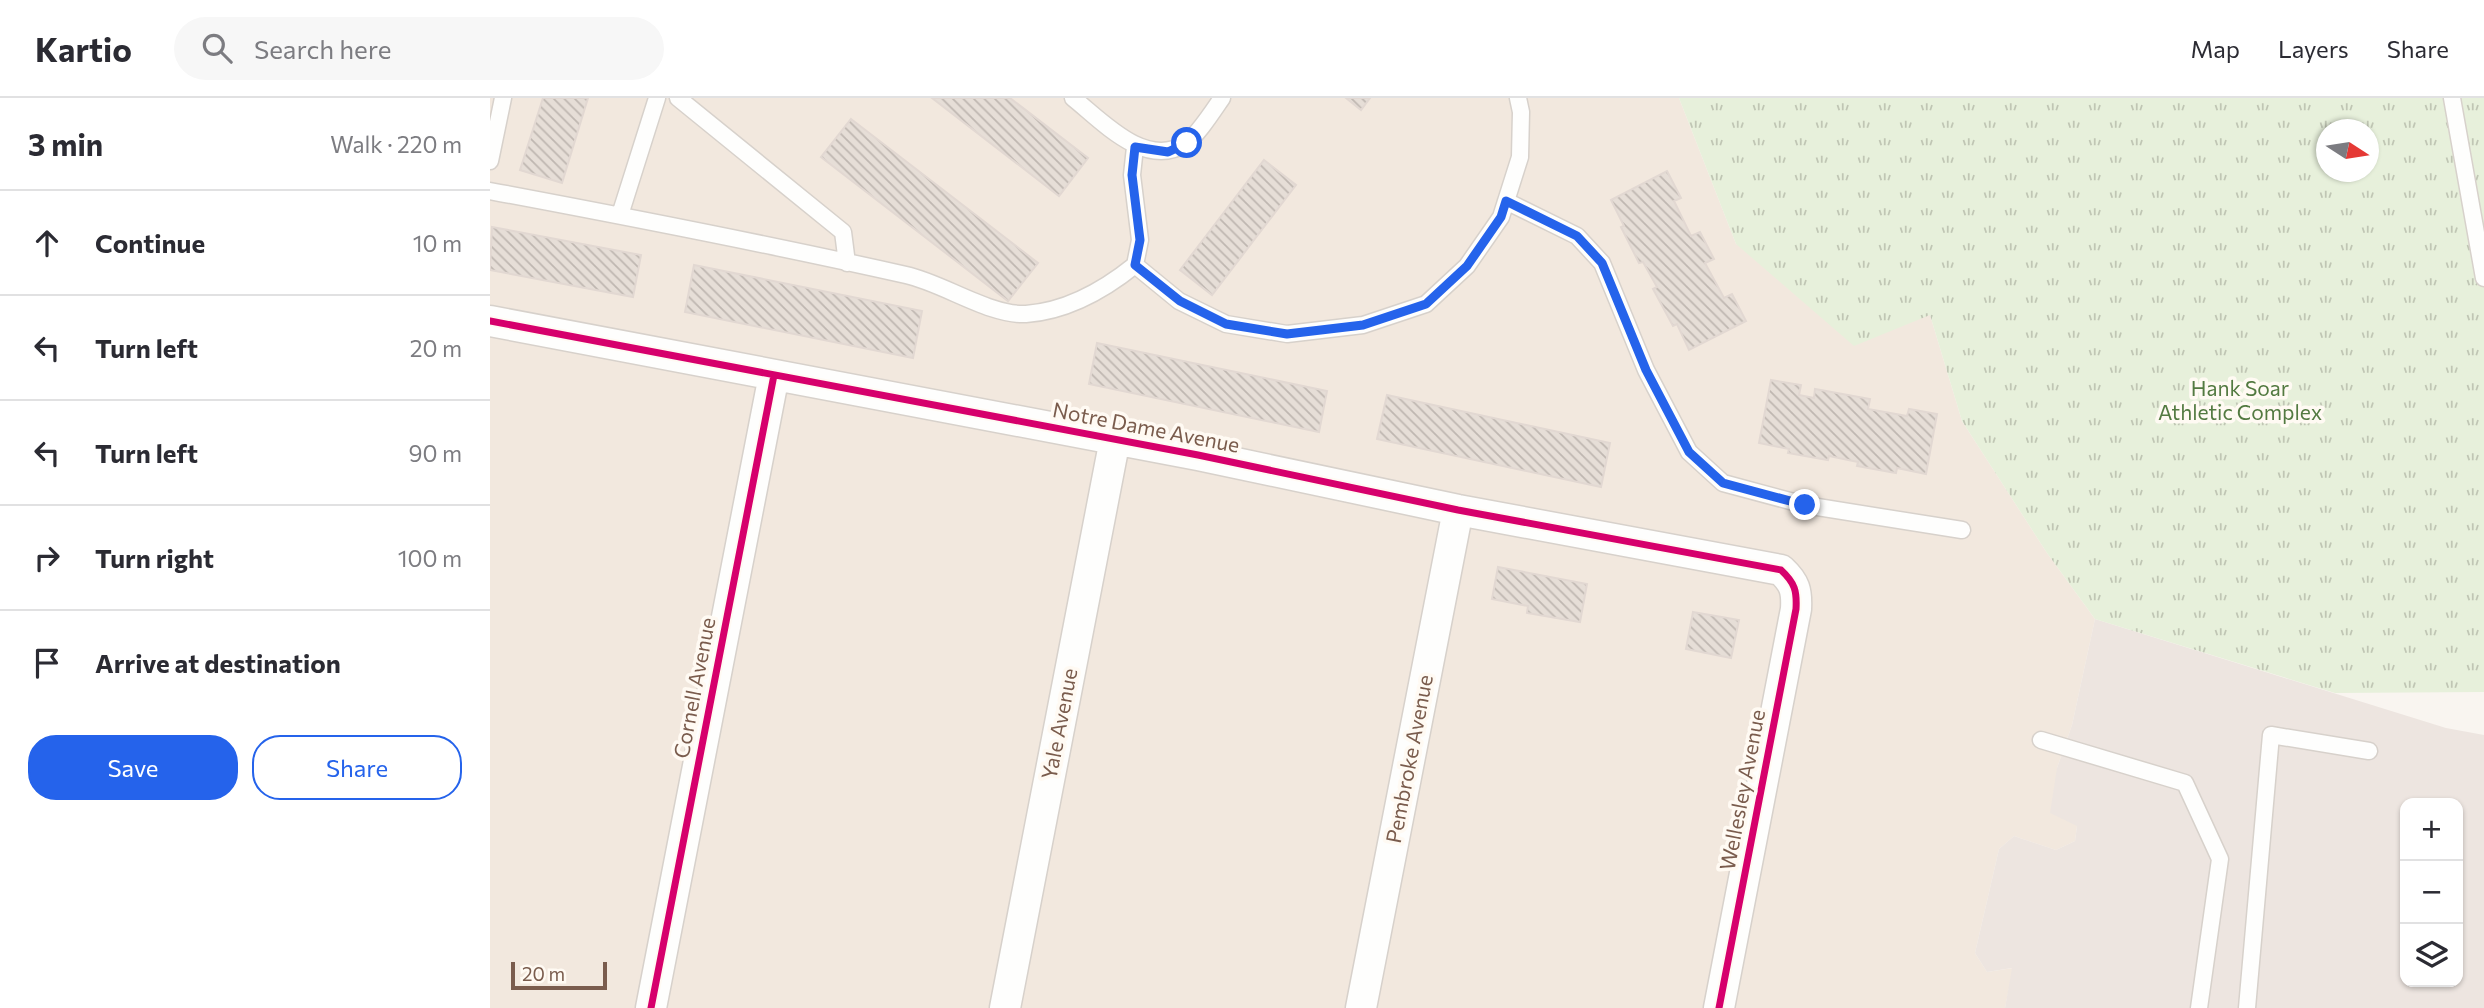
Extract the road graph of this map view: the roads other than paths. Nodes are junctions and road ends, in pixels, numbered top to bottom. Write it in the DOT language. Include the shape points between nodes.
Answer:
graph roads {
  1 [pos="503,98"];
  2 [pos="657,98"];
  3 [pos="678,98"];
  4 [pos="1073,98"];
  5 [pos="1222,98"];
  6 [pos="1518,98"];
  7 [pos="2452,98"];
  8 [pos="1135,147"];
  9 [pos="490,161"];
  10 [pos="490,191"];
  11 [pos="1506,201"];
  12 [pos="620,215"];
  13 [pos="847,263"];
  14 [pos="1135,265"];
  15 [pos="2484,278"];
  16 [pos="490,321"];
  17 [pos="774,375"];
  18 [pos="1115,439"];
  19 [pos="1458,510"];
  20 [pos="1962,530"];
  21 [pos="1791,579"];
  22 [pos="2041,740"];
  23 [pos="2369,751"];
  24 [pos="651,1008"];
  25 [pos="1005,1008"];
  26 [pos="1361,1008"];
  27 [pos="1719,1008"];
  28 [pos="2199,1008"];
  29 [pos="2247,1008"];
  1 -- 9 [label="lane"];
  2 -- 12 [label="lane"];
  3 -- 13 [label="lane" via="844,232"];
  4 -- 8 [label="lane"];
  5 -- 8 [label="lane" via="1187,143 1168,152"];
  6 -- 11 [label="lane" via="1520,157"];
  7 -- 15 [label="lane"];
  8 -- 14 [label="lane" via="1132,175 1140,240"];
  10 -- 12 [label="lane"];
  11 -- 14 [label="lane" via="1501,217 1467,266 1426,304 1363,325 1287,334 1226,324 1180,301"];
  11 -- 20 [label="lane" via="1577,236 1602,263 1646,370 1689,452 1723,483 1805,505"];
  12 -- 13 [label="lane"];
  13 -- 14 [label="lane" via="910,276 999,311 1026,314 1088,298"];
  16 -- 17 [label="street, Notre Dame Avenue"];
  17 -- 18 [label="street, Notre Dame Avenue"];
  17 -- 24 [label="street, Cornell Avenue"];
  18 -- 19 [label="street, Notre Dame Avenue"];
  18 -- 25 [label="street, Yale Avenue"];
  19 -- 21 [label="street, Notre Dame Avenue" via="1781,570"];
  19 -- 26 [label="street, Pembroke Avenue"];
  21 -- 27 [label="street, Wellesley Avenue" via="1797,593 1796,609"];
  22 -- 28 [label="lane" via="2185,783 2220,859"];
  23 -- 29 [label="lane" via="2271,735"];
}
